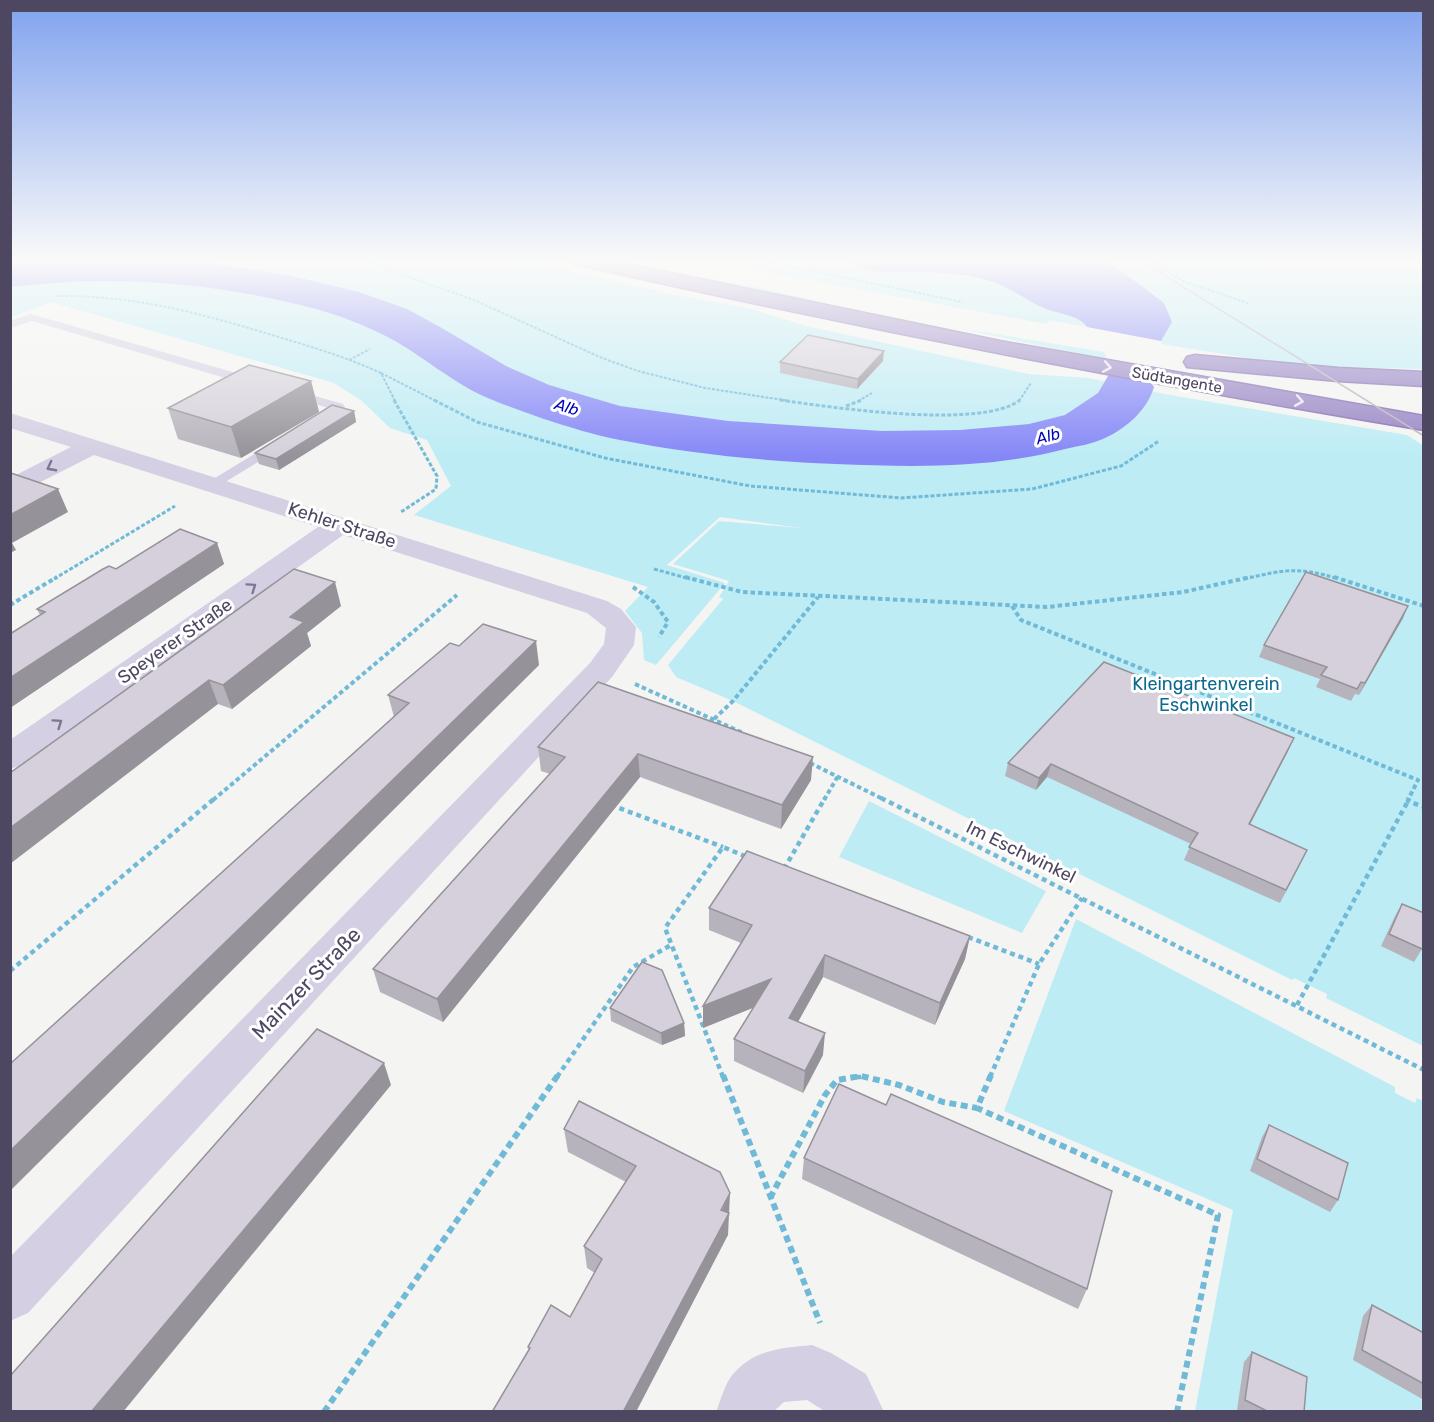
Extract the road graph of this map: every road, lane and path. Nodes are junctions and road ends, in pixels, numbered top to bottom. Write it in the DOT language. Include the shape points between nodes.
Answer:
graph roads {
  1 [pos="60,325"];
  2 [pos="531,325"];
  3 [pos="893,325"];
  4 [pos="370,349"];
  5 [pos="348,360"];
  6 [pos="381,373"];
  7 [pos="1424,379"];
  8 [pos="1031,382"];
  9 [pos="873,393"];
  10 [pos="1424,400"];
  11 [pos="842,406"];
  12 [pos="1361,412"];
  13 [pos="10,420"];
  14 [pos="1424,423"];
  15 [pos="310,424"];
  16 [pos="1424,432"];
  17 [pos="291,436"];
  18 [pos="1159,441"];
  19 [pos="92,446"];
  20 [pos="212,484"];
  21 [pos="10,488"];
  22 [pos="340,524"];
  23 [pos="654,569"];
  24 [pos="485,571"];
  25 [pos="818,596"];
  26 [pos="10,604"];
  27 [pos="1012,606"];
  28 [pos="1424,606"];
  29 [pos="601,670"];
  30 [pos="714,720"];
  31 [pos="745,734"];
  32 [pos="10,757"];
  33 [pos="807,762"];
  34 [pos="838,776"];
  35 [pos="600,801"];
  36 [pos="1408,801"];
  37 [pos="1424,807"];
  38 [pos="723,847"];
  39 [pos="753,859"];
  40 [pos="785,866"];
  41 [pos="773,867"];
  42 [pos="796,870"];
  43 [pos="1082,898"];
  44 [pos="962,934"];
  45 [pos="671,945"];
  46 [pos="1038,964"];
  47 [pos="10,971"];
  48 [pos="1297,1005"];
  49 [pos="1424,1070"];
  50 [pos="977,1108"];
  51 [pos="770,1198"];
  52 [pos="10,1295"];
  53 [pos="822,1328"];
  54 [pos="324,1412"];
  55 [pos="744,1412"];
  56 [pos="856,1412"];
  57 [pos="1177,1412"];
  1 -- 15 [label="lane" via="339,407"];
  2 -- 11 [label="path" via="617,363 675,382"];
  3 -- 12 [label="highway, Südtangente, one-way"];
  4 -- 5 [label="path"];
  6 -- 18 [label="path" via="477,422 605,458 750,486 901,498 1032,489 1120,466"];
  7 -- 10 [label="highway, Südtangente" via="1185,360"];
  8 -- 11 [label="path" via="1018,402 972,415 914,414"];
  9 -- 11 [label="path"];
  12 -- 14 [label="highway, Südtangente"];
  12 -- 16 [label="highway"];
  13 -- 19 [label="street, Kehler Straße"];
  17 -- 20 [label="lane"];
  19 -- 20 [label="street, Kehler Straße"];
  19 -- 21 [label="street, one-way"];
  20 -- 22 [label="street, Kehler Straße"];
  20 -- 26 [label="path"];
  22 -- 24 [label="street, Kehler Straße"];
  32 -- 22 [label="street, Speyerer Straße, one-way"];
  23 -- 25 [label="path" via="742,592"];
  24 -- 29 [label="street, Kehler Straße" via="597,607 610,615 621,627 619,645"];
  24 -- 47 [label="path"];
  25 -- 27 [label="path"];
  25 -- 30 [label="path"];
  27 -- 28 [label="path" via="1047,607 1183,592 1287,569 1321,573"];
  27 -- 36 [label="path" via="1021,620 1418,780"];
  29 -- 30 [label="path"];
  29 -- 52 [label="street, Mainzer Straße"];
  30 -- 31 [label="path"];
  33 -- 34 [label="path, Im Eschwinkel"];
  34 -- 40 [label="path"];
  34 -- 43 [label="path, Im Eschwinkel"];
  35 -- 38 [label="path"];
  36 -- 37 [label="path"];
  36 -- 48 [label="path"];
  38 -- 39 [label="path"];
  38 -- 45 [label="path" via="665,928"];
  40 -- 41 [label="path" via="783,871"];
  40 -- 42 [label="path"];
  43 -- 46 [label="path"];
  43 -- 48 [label="path, Im Eschwinkel"];
  44 -- 46 [label="path"];
  45 -- 51 [label="path"];
  45 -- 54 [label="path" via="633,967"];
  46 -- 50 [label="path"];
  48 -- 49 [label="path, Im Eschwinkel"];
  50 -- 51 [label="path" via="861,1077 837,1080 825,1095"];
  50 -- 57 [label="path" via="1218,1215"];
  51 -- 53 [label="path"];
  55 -- 56 [label="street" via="752,1392 773,1376 812,1372 847,1394"];
}
